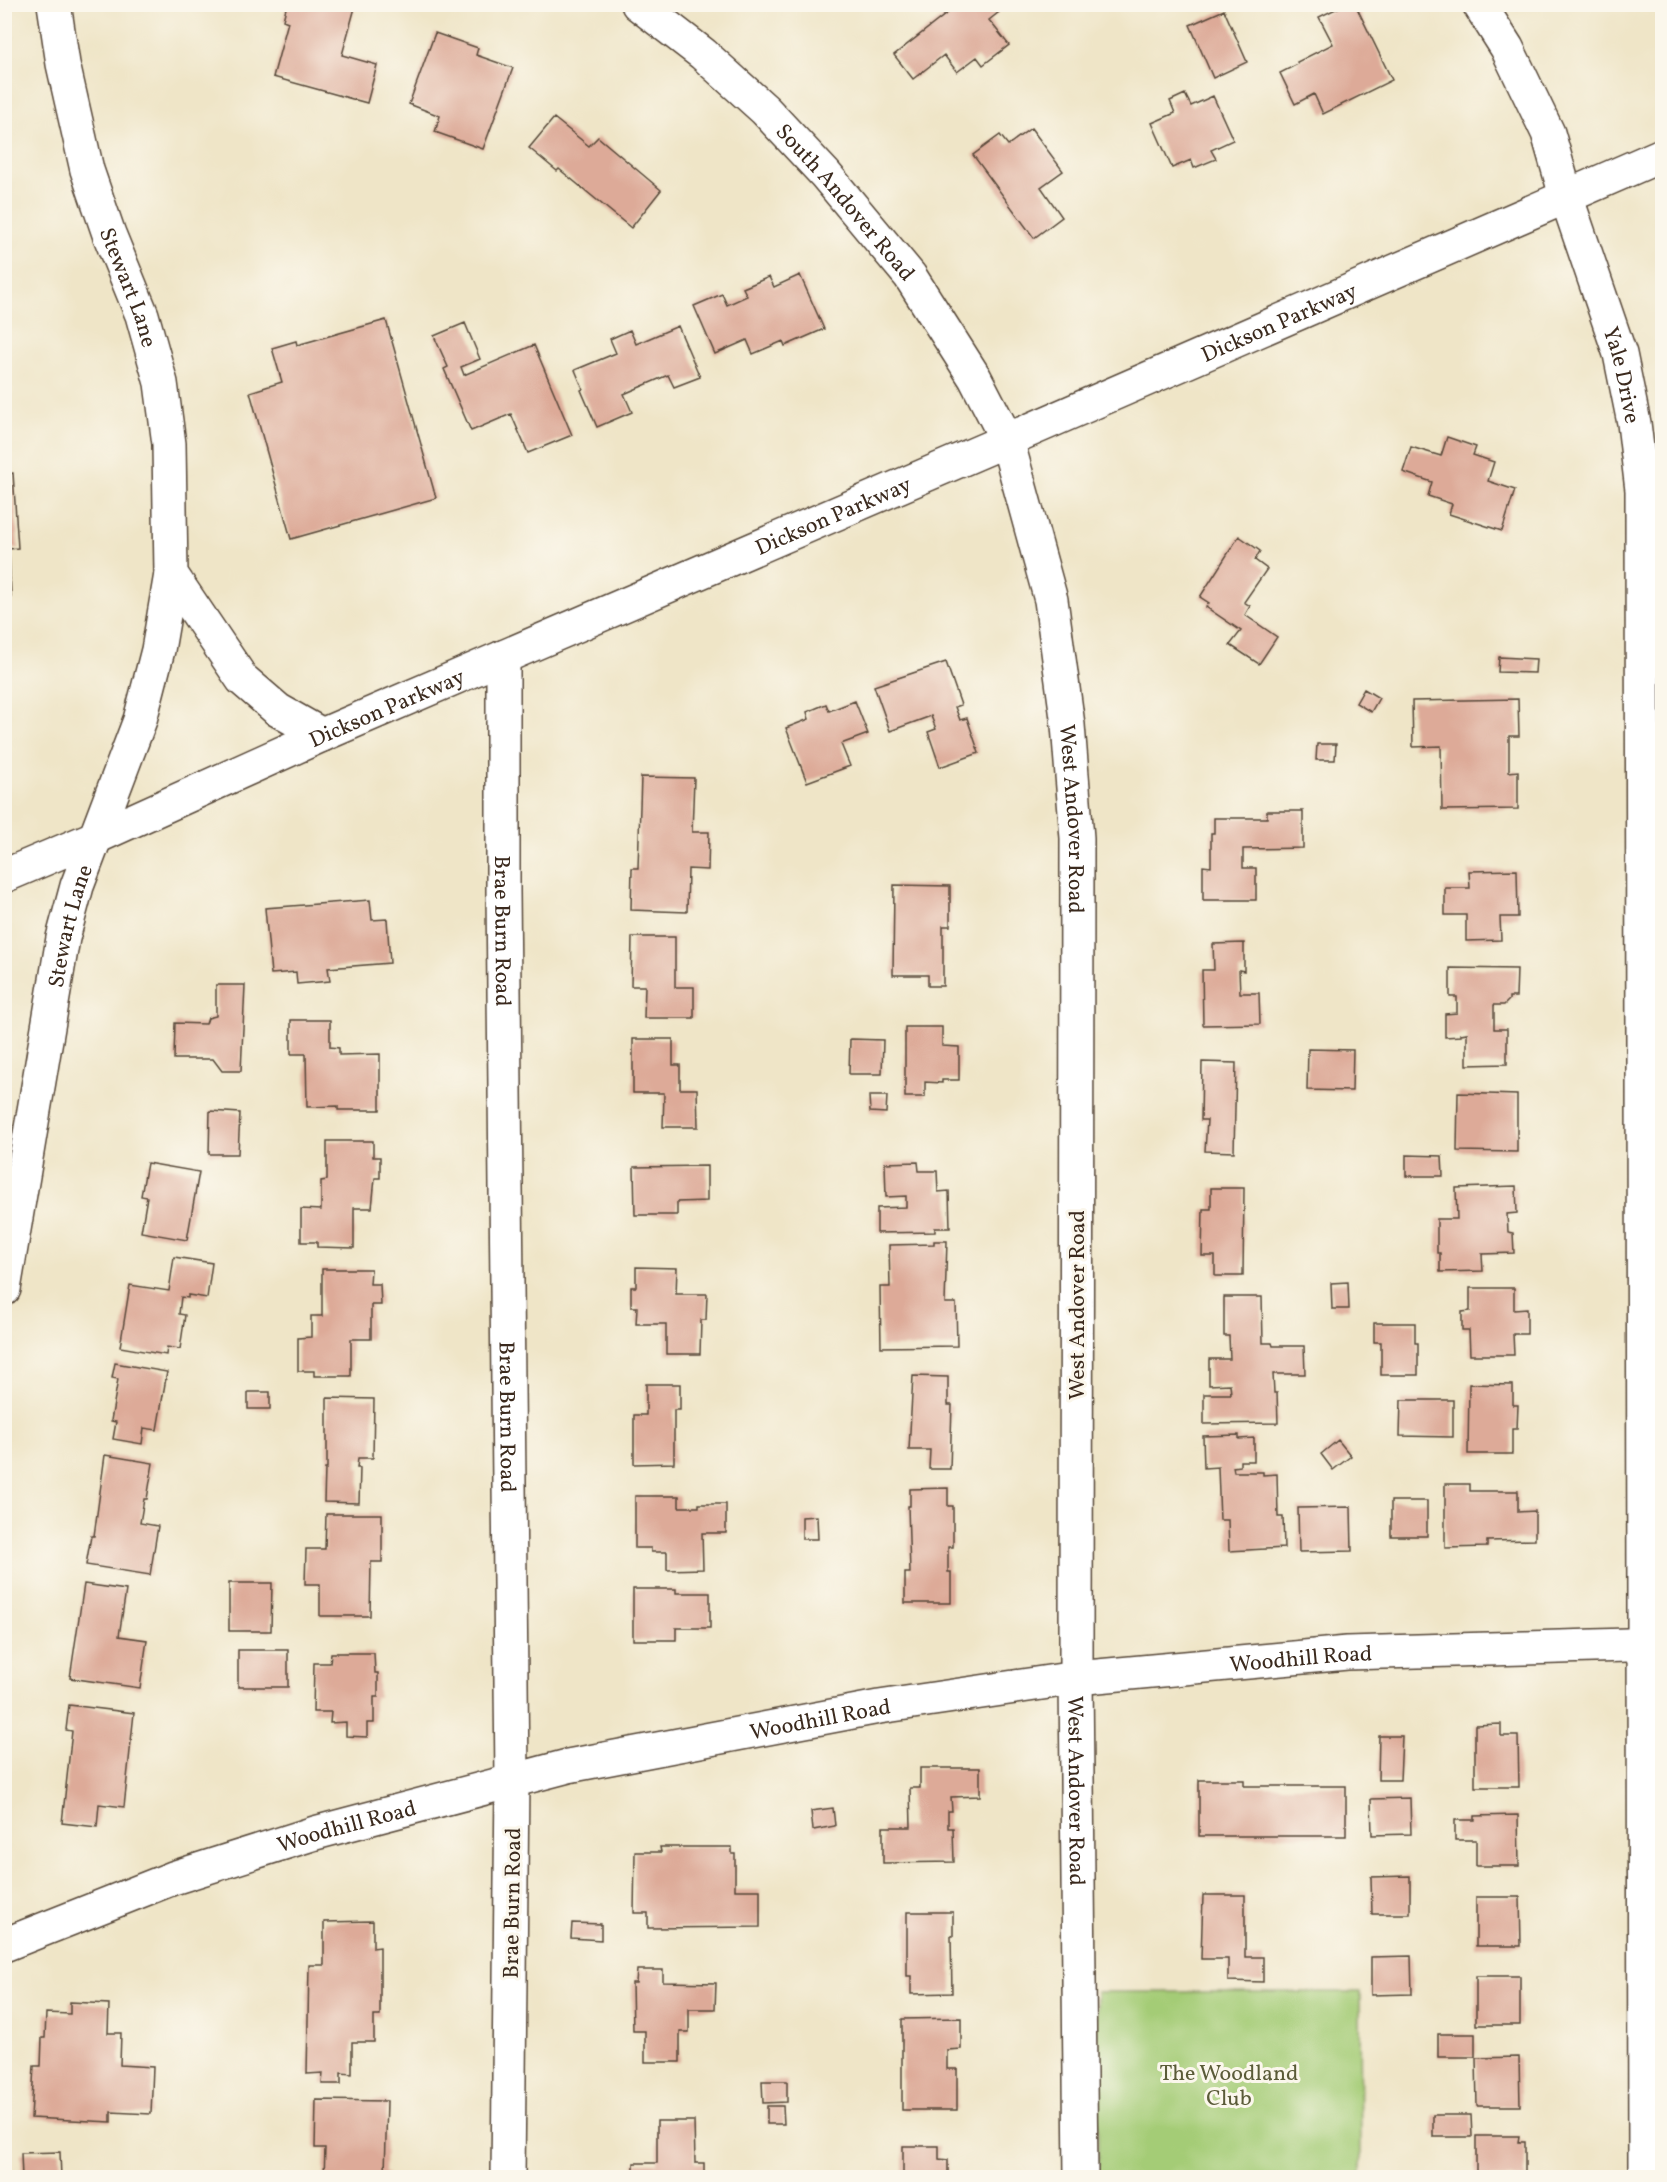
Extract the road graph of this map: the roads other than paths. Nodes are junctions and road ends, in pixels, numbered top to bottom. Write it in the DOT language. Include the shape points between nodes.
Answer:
graph roads {
  1 [pos="54,4"];
  2 [pos="638,4"];
  3 [pos="1479,4"];
  4 [pos="1662,155"];
  5 [pos="1566,196"];
  6 [pos="1007,440"];
  7 [pos="171,574"];
  8 [pos="503,657"];
  9 [pos="322,735"];
  10 [pos="94,838"];
  11 [pos="4,876"];
  12 [pos="4,1289"];
  13 [pos="1653,1644"];
  14 [pos="1076,1678"];
  15 [pos="512,1780"];
  16 [pos="4,1945"];
  17 [pos="508,2178"];
  18 [pos="1081,2178"];
  19 [pos="1645,2178"];
  1 -- 7 [label="street, Stewart Lane" via="87,170 142,315 161,383 169,444"];
  2 -- 6 [label="street, South Andover Road" via="703,54 765,110 825,174 910,276 975,378"];
  3 -- 5 [label="street, Yale Drive" via="1508,48 1548,133"];
  4 -- 5 [label="street, Dickson Parkway"];
  5 -- 6 [label="street, Dickson Parkway"];
  5 -- 13 [label="street, Yale Drive" via="1620,354 1635,423 1642,490 1642,1156"];
  6 -- 8 [label="street, Dickson Parkway"];
  6 -- 14 [label="street, West Andover Road" via="1051,600 1068,725 1077,838"];
  7 -- 9 [label="street" via="242,679 278,710"];
  7 -- 10 [label="street, Stewart Lane" via="158,650 140,720"];
  8 -- 9 [label="street, Dickson Parkway"];
  8 -- 15 [label="street, Brae Burn Road"];
  9 -- 10 [label="street, Dickson Parkway"];
  10 -- 11 [label="street, Dickson Parkway"];
  10 -- 12 [label="street, Stewart Lane" via="63,938"];
  13 -- 14 [label="street, Woodhill Road" via="1347,1653"];
  13 -- 19 [label="street, Yale Drive"];
  14 -- 15 [label="street, Woodhill Road" via="857,1711"];
  14 -- 18 [label="street, West Andover Road"];
  15 -- 16 [label="street, Woodhill Road" via="315,1833 173,1878"];
  15 -- 17 [label="street, Brae Burn Road"];
}
